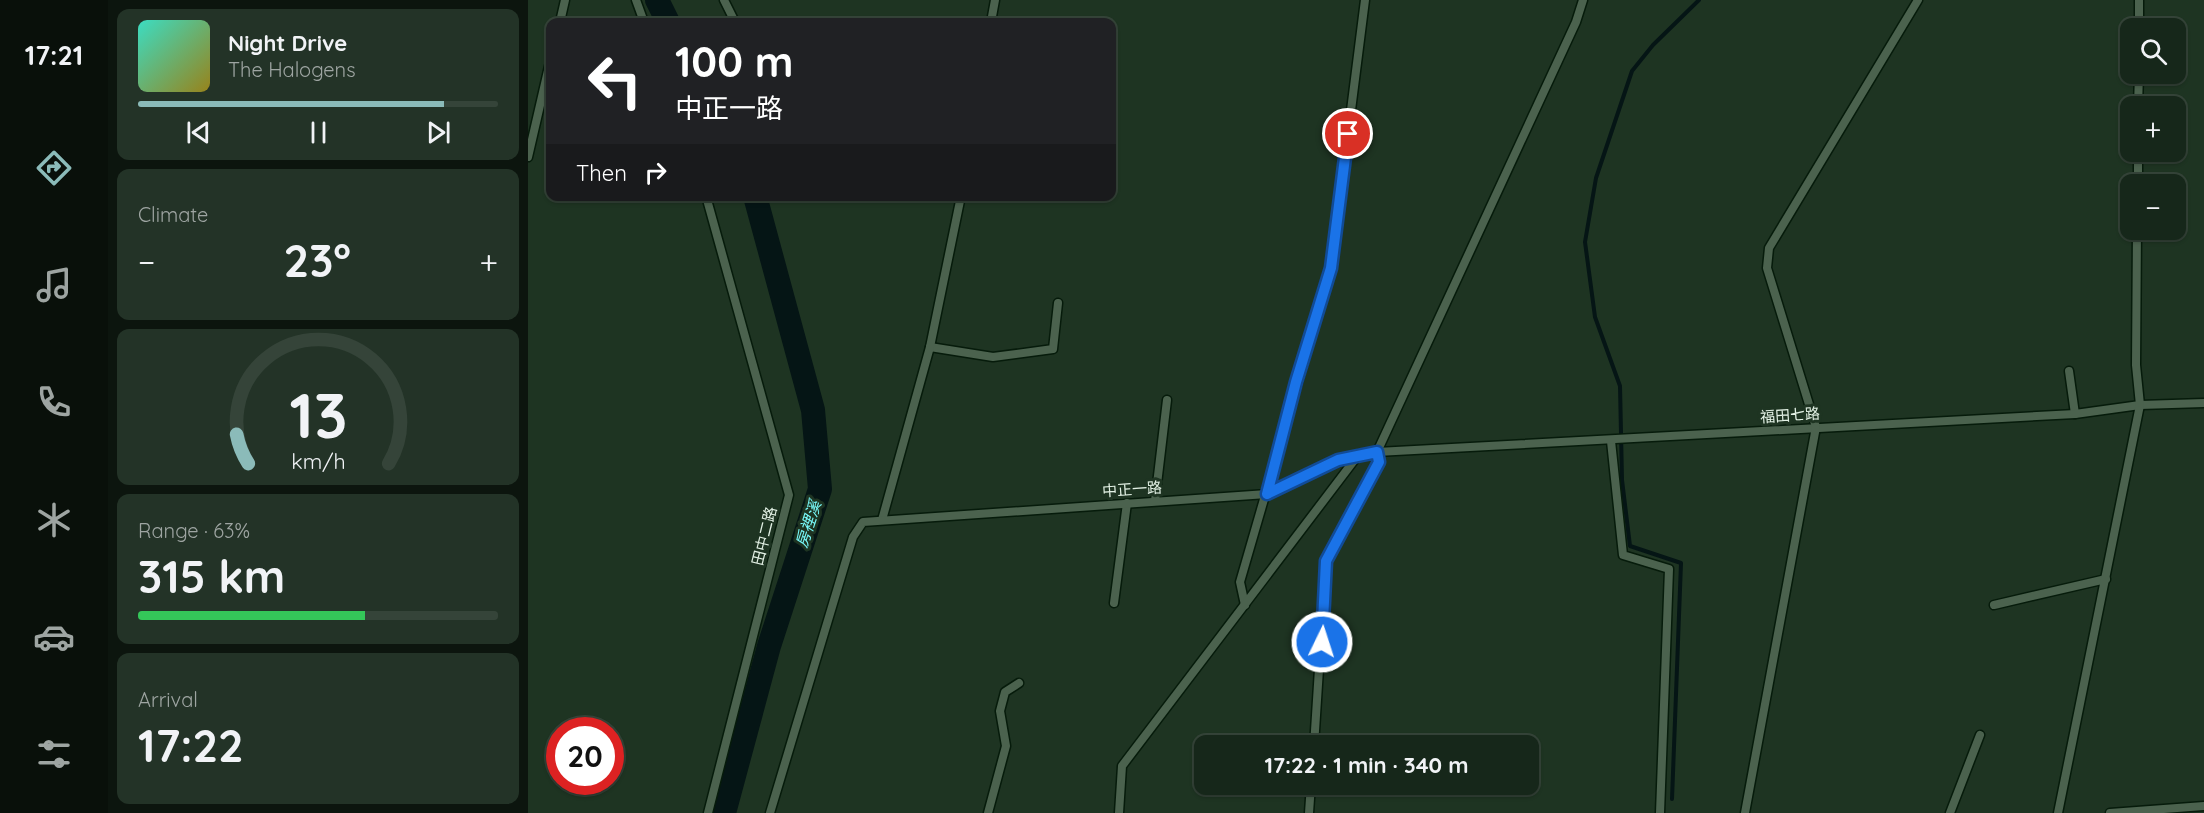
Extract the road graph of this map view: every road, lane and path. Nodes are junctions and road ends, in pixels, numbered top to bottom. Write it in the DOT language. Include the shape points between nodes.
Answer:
graph roads {
  1 [pos="565,0"];
  2 [pos="636,0"];
  3 [pos="723,0"];
  4 [pos="995,0"];
  5 [pos="1365,0"];
  6 [pos="1583,0"];
  7 [pos="1918,0"];
  8 [pos="2139,0"];
  9 [pos="561,18"];
  10 [pos="643,18"];
  11 [pos="733,18"];
  12 [pos="992,18"];
  13 [pos="2139,18"];
  14 [pos="546,79"];
  15 [pos="528,157"];
  16 [pos="707,201"];
  17 [pos="960,201"];
  18 [pos="2137,240"];
  19 [pos="1058,303"];
  20 [pos="930,347"];
  21 [pos="2068,371"];
  22 [pos="1167,400"];
  23 [pos="2204,403"];
  24 [pos="2140,405"];
  25 [pos="2075,414"];
  26 [pos="1816,427"];
  27 [pos="1611,441"];
  28 [pos="1377,452"];
  29 [pos="1360,454"];
  30 [pos="1267,494"];
  31 [pos="1155,501"];
  32 [pos="1126,503"];
  33 [pos="882,520"];
  34 [pos="2106,579"];
  35 [pos="1114,603"];
  36 [pos="1245,604"];
  37 [pos="1994,606"];
  38 [pos="1019,683"];
  39 [pos="1315,735"];
  40 [pos="1980,735"];
  41 [pos="1310,795"];
  42 [pos="2204,806"];
  43 [pos="708,813"];
  44 [pos="770,813"];
  45 [pos="988,813"];
  46 [pos="1119,813"];
  47 [pos="1309,813"];
  48 [pos="1660,813"];
  49 [pos="1745,813"];
  50 [pos="1950,813"];
  51 [pos="2058,813"];
  52 [pos="2110,813"];
  1 -- 9 [label="lane"];
  2 -- 10 [label="lane"];
  3 -- 11 [label="lane"];
  4 -- 12 [label="lane"];
  5 -- 30 [label="lane" via="1331,268"];
  6 -- 28 [label="lane"];
  7 -- 26 [label="lane" via="1768,248 1767,268"];
  8 -- 13 [label="lane"];
  14 -- 15 [label="lane"];
  16 -- 43 [label="lane, 田中二路" via="789,495"];
  17 -- 20 [label="lane"];
  18 -- 24 [label="lane" via="2136,365"];
  19 -- 20 [label="lane" via="1053,349 993,357"];
  20 -- 33 [label="lane"];
  21 -- 25 [label="lane"];
  22 -- 31 [label="lane"];
  23 -- 24 [label="lane, 福田七路"];
  24 -- 25 [label="lane, 福田七路"];
  24 -- 34 [label="lane"];
  25 -- 26 [label="lane, 福田七路"];
  26 -- 27 [label="lane, 福田七路"];
  26 -- 49 [label="lane"];
  27 -- 28 [label="lane, 福田七路"];
  27 -- 48 [label="lane" via="1623,555 1669,569"];
  28 -- 29 [label="lane, 中正一路"];
  28 -- 39 [label="lane" via="1379,462 1326,561"];
  29 -- 30 [label="lane, 中正一路"];
  29 -- 36 [label="lane"];
  30 -- 31 [label="lane, 中正一路"];
  30 -- 36 [label="lane" via="1240,582"];
  31 -- 32 [label="lane, 中正一路"];
  32 -- 33 [label="lane, 中正一路"];
  32 -- 35 [label="lane"];
  33 -- 44 [label="lane, 中正一路" via="863,522 853,537"];
  34 -- 37 [label="lane"];
  34 -- 51 [label="lane"];
  36 -- 46 [label="lane" via="1122,766"];
  38 -- 45 [label="lane" via="1005,692 1000,711 1006,746"];
  40 -- 50 [label="lane"];
  41 -- 47 [label="lane"];
  42 -- 52 [label="lane"];
}
